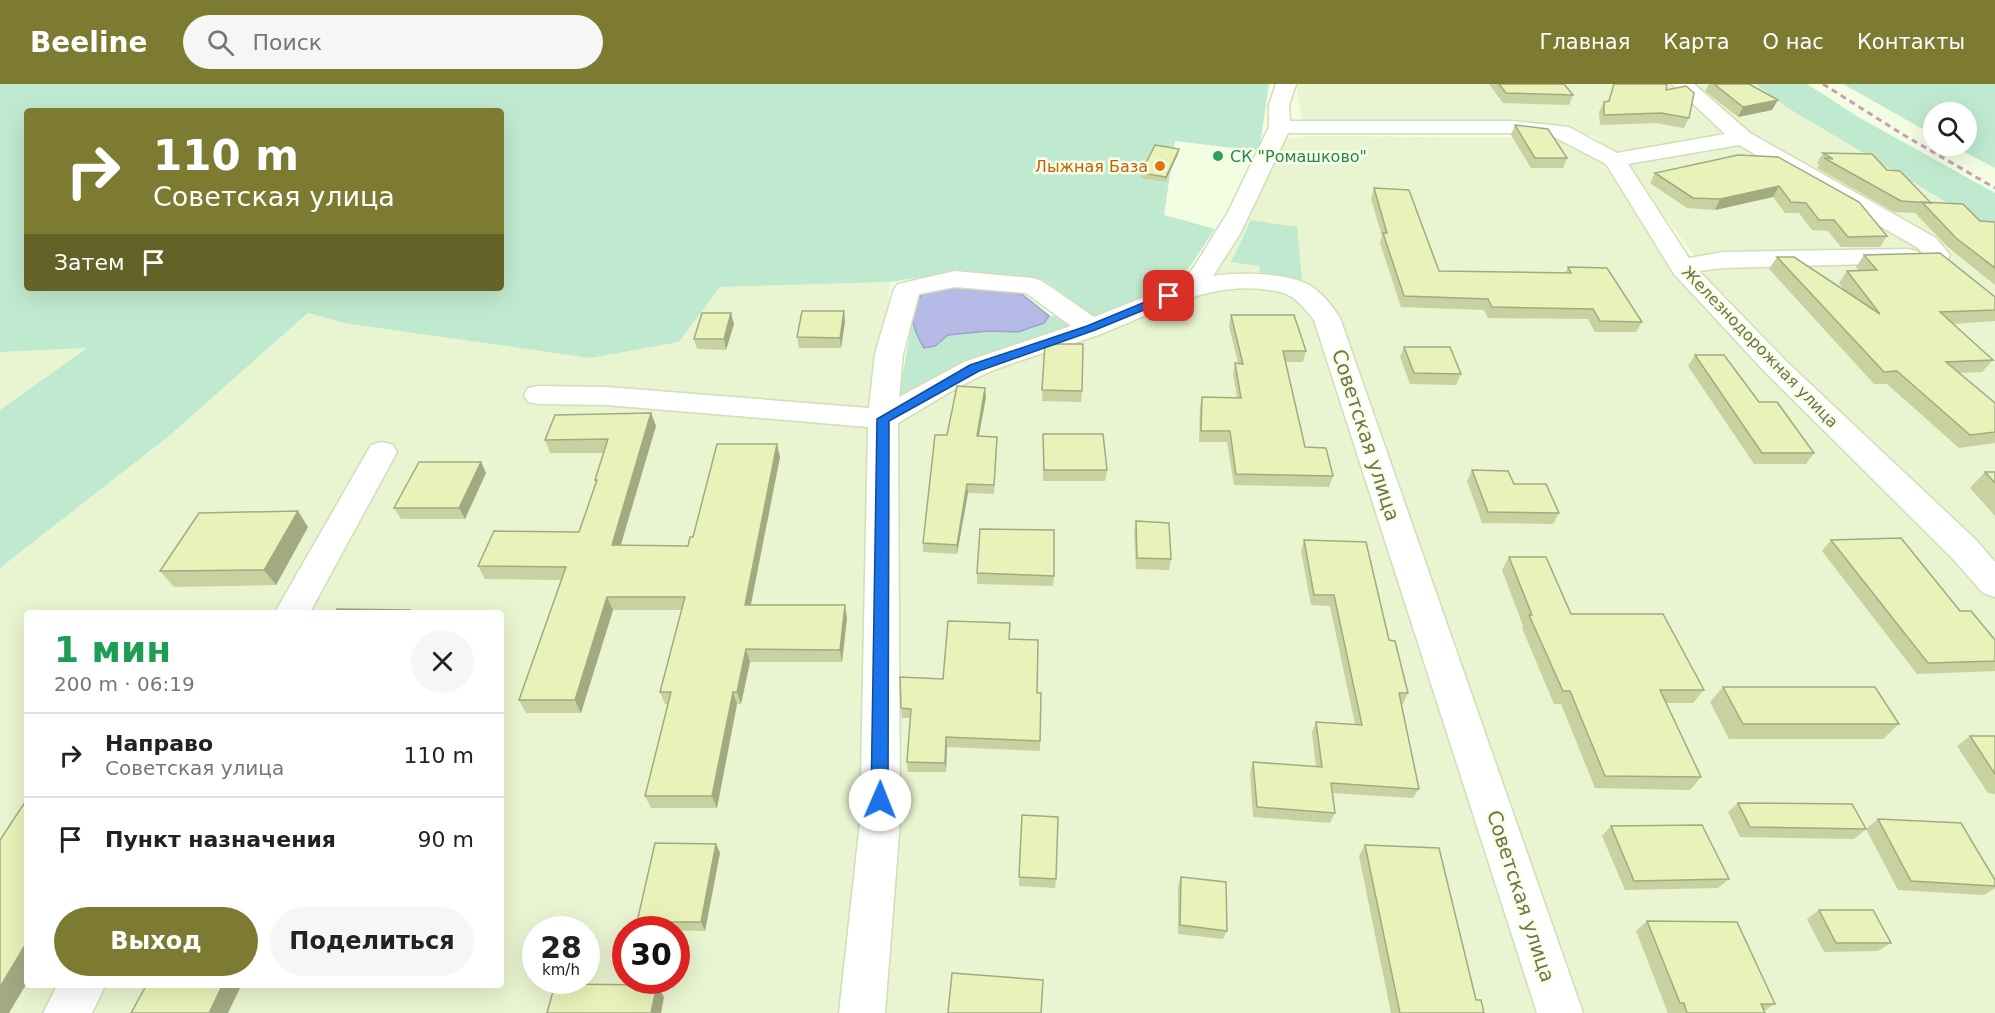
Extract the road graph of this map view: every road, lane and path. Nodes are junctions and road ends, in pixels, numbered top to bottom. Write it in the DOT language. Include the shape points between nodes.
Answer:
graph roads {
  1 [pos="1286,84"];
  2 [pos="1682,84"];
  3 [pos="1280,127"];
  4 [pos="1742,138"];
  5 [pos="1614,160"];
  6 [pos="1683,269"];
  7 [pos="1189,288"];
  8 [pos="1091,328"];
  9 [pos="538,395"];
  10 [pos="883,419"];
  11 [pos="382,452"];
  12 [pos="1995,584"];
  13 [pos="293,610"];
  14 [pos="81,988"];
  15 [pos="66,1013"];
  16 [pos="862,1013"];
  17 [pos="1560,1013"];
  1 -- 3 [label="street" via="1280,105"];
  2 -- 4 [label="street"];
  3 -- 5 [label="street, Железнодорожная улица" via="1521,128 1561,132"];
  3 -- 7 [label="street" via="1238,214 1202,275"];
  4 -- 5 [label="street"];
  4 -- 6 [label="street" via="1927,243 1946,261 1724,260"];
  5 -- 6 [label="street, Железнодорожная улица"];
  6 -- 12 [label="street, Железнодорожная улица" via="1774,366 1965,550"];
  7 -- 8 [label="street, Советская улица"];
  7 -- 17 [label="street, Советская улица" via="1223,282 1288,286 1305,293 1327,318"];
  8 -- 10 [label="street, Советская улица" via="974,368"];
  8 -- 10 [label="street" via="1033,286 955,279 907,289 890,354"];
  9 -- 10 [label="street" via="607,396"];
  10 -- 16 [label="street" via="880,822"];
  11 -- 13 [label="street"];
  14 -- 15 [label="street"];
}
